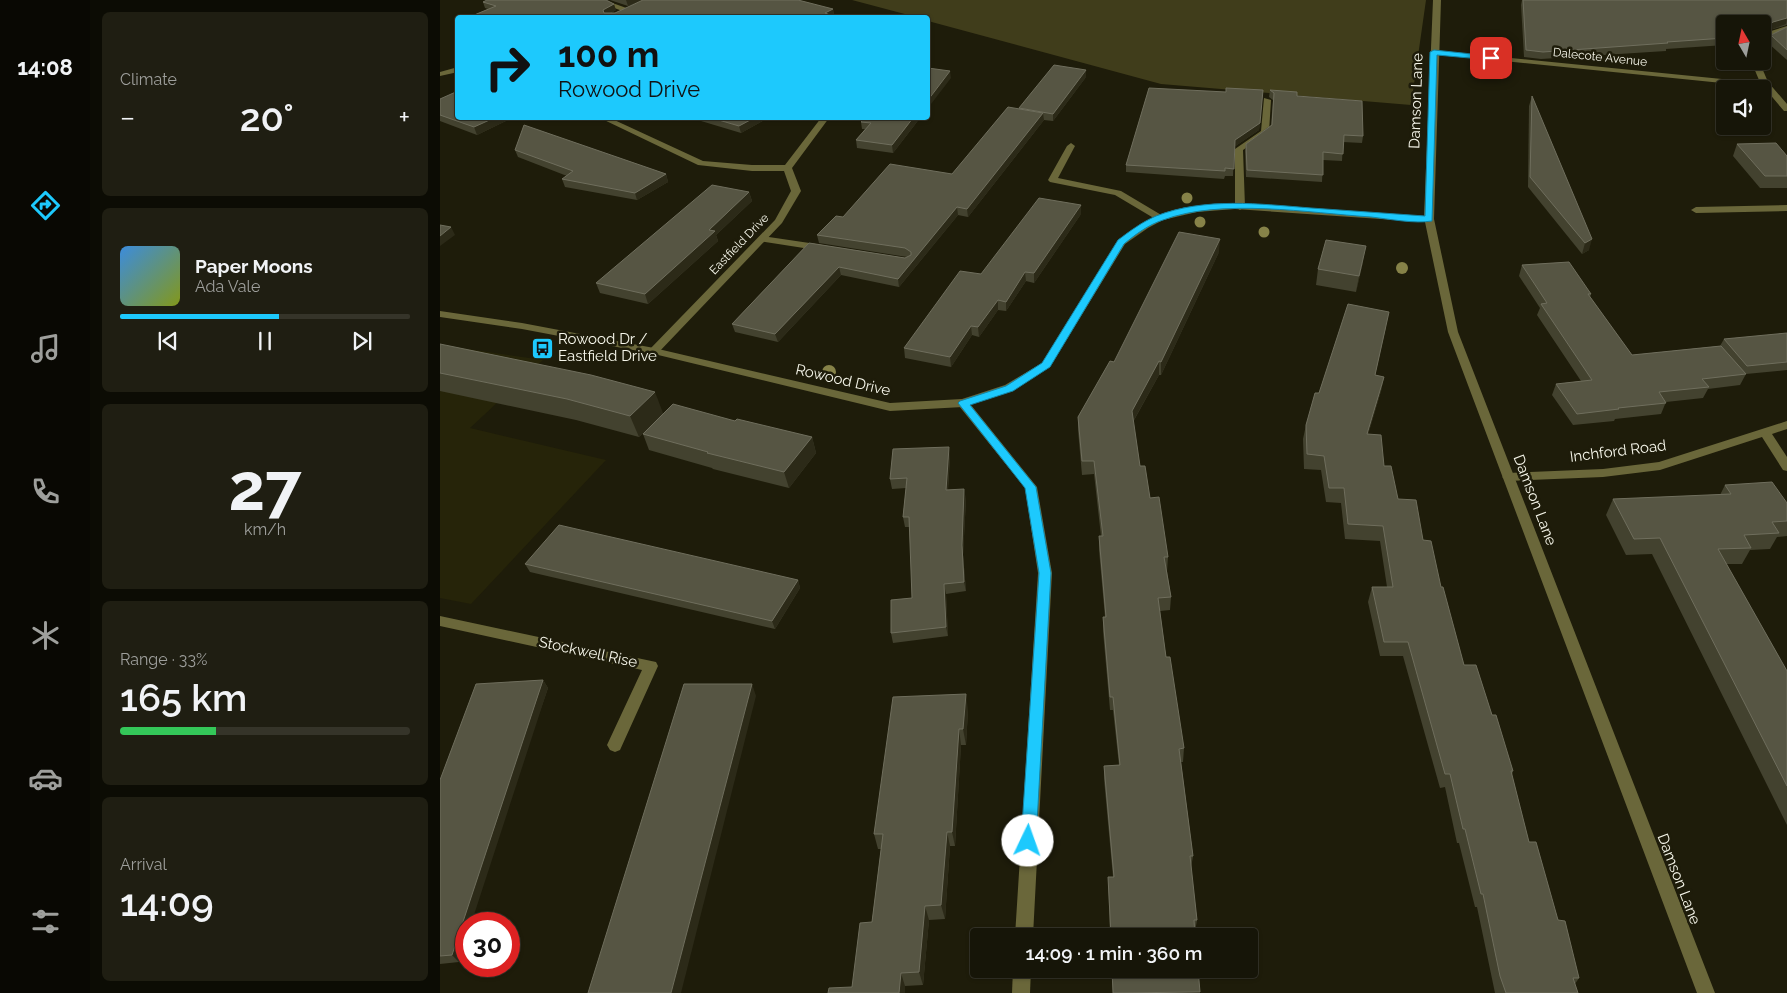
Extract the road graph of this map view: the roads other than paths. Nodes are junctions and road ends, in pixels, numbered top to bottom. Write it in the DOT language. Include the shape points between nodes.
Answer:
graph roads {
  1 [pos="597,0"];
  2 [pos="1437,0"];
  3 [pos="636,7"];
  4 [pos="628,10"];
  5 [pos="615,15"];
  6 [pos="1787,28"];
  7 [pos="1771,35"];
  8 [pos="1434,52"];
  9 [pos="455,70"];
  10 [pos="440,74"];
  11 [pos="1716,80"];
  12 [pos="1771,91"];
  13 [pos="1267,100"];
  14 [pos="1787,109"];
  15 [pos="608,120"];
  16 [pos="824,120"];
  17 [pos="1071,146"];
  18 [pos="788,168"];
  19 [pos="1240,206"];
  20 [pos="1787,208"];
  21 [pos="1696,210"];
  22 [pos="1160,218"];
  23 [pos="1429,219"];
  24 [pos="762,239"];
  25 [pos="829,249"];
  26 [pos="440,314"];
  27 [pos="654,351"];
  28 [pos="963,403"];
  29 [pos="1787,425"];
  30 [pos="1764,431"];
  31 [pos="1787,467"];
  32 [pos="1508,477"];
  33 [pos="440,621"];
  34 [pos="615,745"];
  35 [pos="1024,928"];
  36 [pos="1022,978"];
  37 [pos="1021,993"];
  38 [pos="1706,993"];
  1 -- 4 [label="street"];
  2 -- 8 [label="street, Damson Lane"];
  3 -- 4 [label="street"];
  4 -- 5 [label="street"];
  6 -- 7 [label="street"];
  8 -- 11 [label="street, Dalecote Avenue"];
  8 -- 23 [label="street, Damson Lane"];
  9 -- 10 [label="street"];
  12 -- 14 [label="street"];
  13 -- 19 [label="street" via="1265,132 1239,149"];
  15 -- 18 [label="street" via="701,163"];
  16 -- 18 [label="street"];
  17 -- 22 [label="street" via="1053,180 1118,193"];
  18 -- 24 [label="street, Eastfield Drive" via="796,191 779,221"];
  19 -- 22 [label="street, Rowood Drive" via="1189,210"];
  19 -- 23 [label="street, Rowood Drive"];
  20 -- 21 [label="street"];
  22 -- 28 [label="street, Rowood Drive" via="1138,228 1121,242 1046,365 1009,388"];
  23 -- 32 [label="street, Damson Lane" via="1453,332"];
  24 -- 25 [label="street"];
  24 -- 27 [label="street, Eastfield Drive"];
  26 -- 27 [label="street, Rowood Drive"];
  27 -- 28 [label="street, Rowood Drive" via="890,408"];
  28 -- 35 [label="street" via="1031,487 1045,573"];
  29 -- 30 [label="street, Inchford Road"];
  30 -- 31 [label="street"];
  30 -- 32 [label="street, Inchford Road" via="1660,466 1603,473"];
  32 -- 38 [label="street, Damson Lane"];
  33 -- 34 [label="street, Stockwell Rise" via="651,666"];
  36 -- 37 [label="street"];
}
